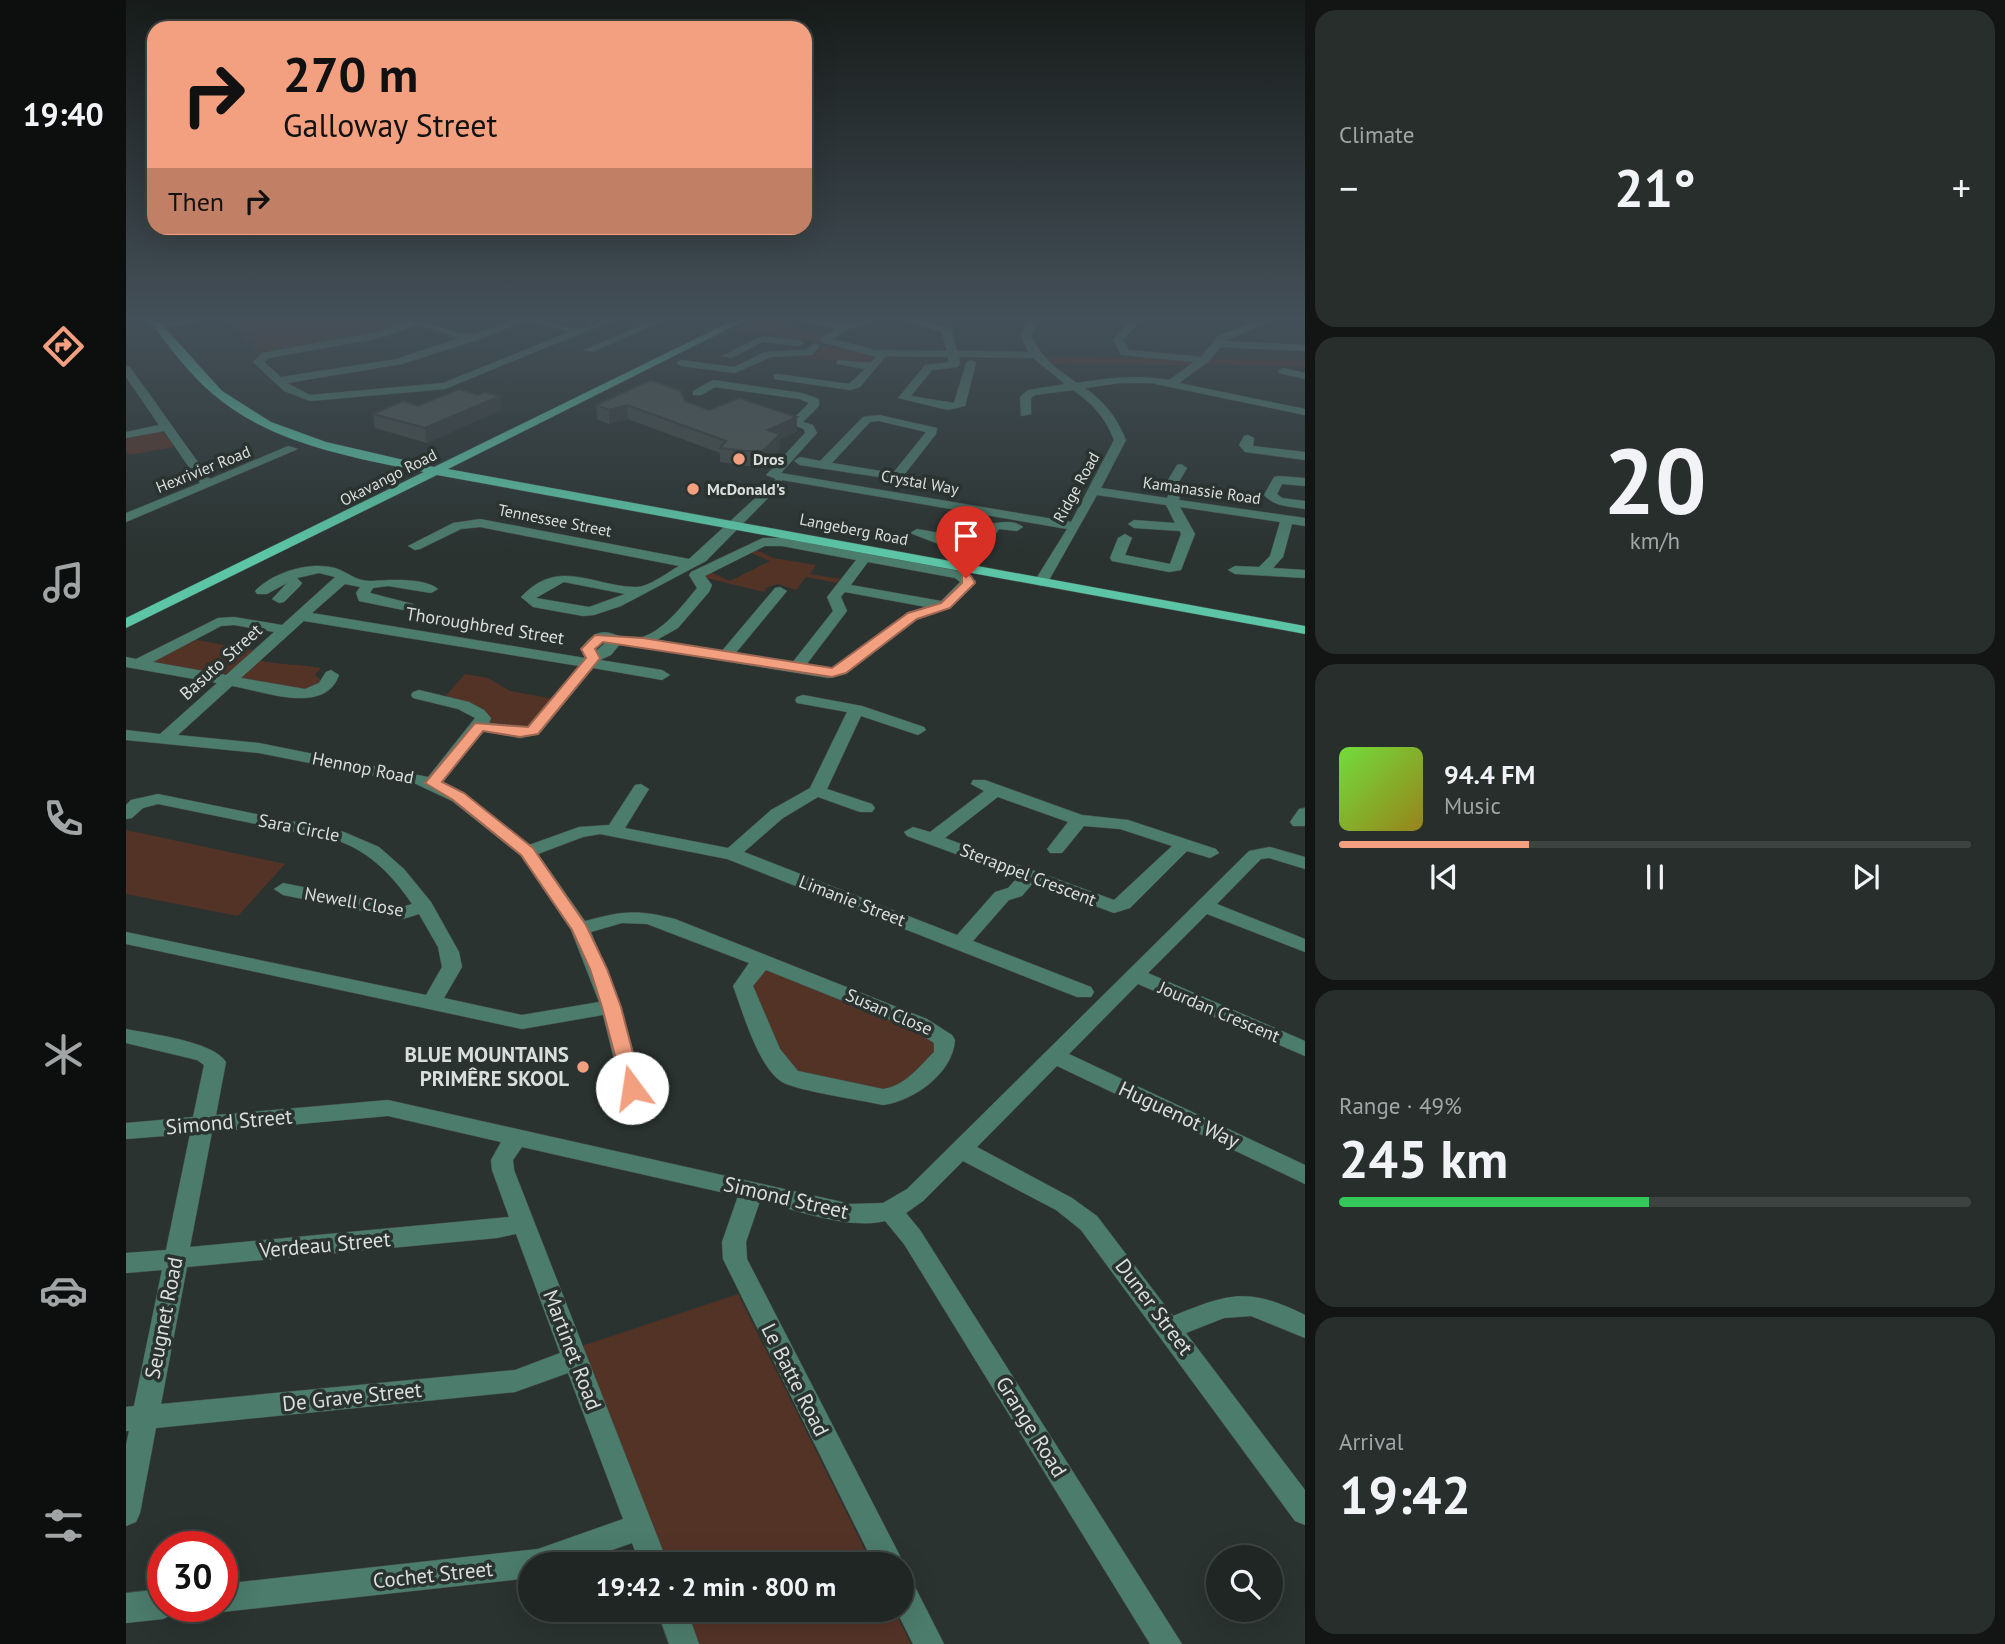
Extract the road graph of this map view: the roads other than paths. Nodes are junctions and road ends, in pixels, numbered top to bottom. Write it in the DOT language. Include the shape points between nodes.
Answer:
graph roads {
  1 [pos="147,398"];
  2 [pos="228,398"];
  3 [pos="312,398"];
  4 [pos="331,398"];
  5 [pos="568,398"];
  6 [pos="586,398"];
  7 [pos="810,398"];
  8 [pos="904,398"];
  9 [pos="961,398"];
  10 [pos="1026,398"];
  11 [pos="1090,398"];
  12 [pos="1242,398"];
  13 [pos="1305,412"];
  14 [pos="1025,414"];
  15 [pos="165,427"];
  16 [pos="126,435"];
  17 [pos="1248,438"];
  18 [pos="292,449"];
  19 [pos="1305,456"];
  20 [pos="800,461"];
  21 [pos="451,465"];
  22 [pos="823,465"];
  23 [pos="432,467"];
  24 [pos="1181,468"];
  25 [pos="866,472"];
  26 [pos="776,477"];
  27 [pos="896,477"];
  28 [pos="913,480"];
  29 [pos="1305,482"];
  30 [pos="207,484"];
  31 [pos="851,488"];
  32 [pos="1094,491"];
  33 [pos="1171,503"];
  34 [pos="1305,505"];
  35 [pos="126,517"];
  36 [pos="1287,520"];
  37 [pos="735,521"];
  38 [pos="977,521"];
  39 [pos="1305,523"];
  40 [pos="1074,527"];
  41 [pos="1185,527"];
  42 [pos="917,533"];
  43 [pos="1011,542"];
  44 [pos="415,547"];
  45 [pos="864,558"];
  46 [pos="692,564"];
  47 [pos="1235,570"];
  48 [pos="1262,571"];
  49 [pos="1305,574"];
  50 [pos="288,577"];
  51 [pos="342,579"];
  52 [pos="1042,580"];
  53 [pos="368,585"];
  54 [pos="841,587"];
  55 [pos="431,589"];
  56 [pos="262,591"];
  57 [pos="780,591"];
  58 [pos="637,592"];
  59 [pos="279,599"];
  60 [pos="945,605"];
  61 [pos="408,607"];
  62 [pos="126,615"];
  63 [pos="302,616"];
  64 [pos="126,624"];
  65 [pos="1305,628"];
  66 [pos="287,630"];
  67 [pos="643,642"];
  68 [pos="725,656"];
  69 [pos="591,660"];
  70 [pos="132,663"];
  71 [pos="796,668"];
  72 [pos="331,675"];
  73 [pos="662,675"];
  74 [pos="229,681"];
  75 [pos="419,695"];
  76 [pos="803,700"];
  77 [pos="856,709"];
  78 [pos="480,726"];
  79 [pos="918,730"];
  80 [pos="126,735"];
  81 [pos="165,738"];
  82 [pos="432,783"];
  83 [pos="641,789"];
  84 [pos="817,791"];
  85 [pos="866,808"];
  86 [pos="126,814"];
  87 [pos="1079,820"];
  88 [pos="615,830"];
  89 [pos="913,832"];
  90 [pos="933,839"];
  91 [pos="1184,845"];
  92 [pos="1056,849"];
  93 [pos="527,852"];
  94 [pos="1210,853"];
  95 [pos="732,854"];
  96 [pos="1305,863"];
  97 [pos="1023,872"];
  98 [pos="283,889"];
  99 [pos="424,906"];
  100 [pos="1204,906"];
  101 [pos="580,929"];
  102 [pos="126,938"];
  103 [pos="960,944"];
  104 [pos="1305,946"];
  105 [pos="764,960"];
  106 [pos="1134,975"];
  107 [pos="1084,992"];
  108 [pos="431,1003"];
  109 [pos="611,1007"];
  110 [pos="126,1036"];
  111 [pos="1305,1049"];
  112 [pos="1052,1055"];
  113 [pos="632,1088"];
  114 [pos="203,1124"];
  115 [pos="126,1131"];
  116 [pos="516,1137"];
  117 [pos="961,1149"];
  118 [pos="1305,1175"];
  119 [pos="752,1190"];
  120 [pos="891,1212"];
  121 [pos="522,1223"];
  122 [pos="176,1259"];
  123 [pos="126,1263"];
  124 [pos="1305,1328"];
  125 [pos="1170,1329"];
  126 [pos="575,1359"];
  127 [pos="135,1418"];
  128 [pos="1305,1512"];
  129 [pos="126,1513"];
  130 [pos="639,1527"];
  131 [pos="649,1552"];
  132 [pos="883,1552"];
  133 [pos="238,1596"];
  134 [pos="147,1606"];
  135 [pos="126,1608"];
  136 [pos="914,1615"];
  137 [pos="676,1622"];
  138 [pos="684,1644"];
  139 [pos="929,1644"];
  140 [pos="1167,1644"];
  1 -- 15 [label="street"];
  2 -- 23 [label="main road, Langeberg Road" via="282,431"];
  3 -- 4 [label="street"];
  5 -- 23 [label="main road, Okavango Road"];
  6 -- 21 [label="main road, Okavango Road"];
  7 -- 26 [label="street" via="816,402 795,423 810,427 811,433"];
  8 -- 9 [label="street" via="948,407 959,406"];
  10 -- 14 [label="street"];
  11 -- 32 [label="street, Ridge Road" via="1104,411 1119,438"];
  12 -- 13 [label="street"];
  15 -- 16 [label="street"];
  15 -- 30 [label="street"];
  17 -- 19 [label="street" via="1245,445 1249,449"];
  18 -- 30 [label="street, Hexrivier Road"];
  20 -- 22 [label="street"];
  21 -- 23 [label="main road, Okavango Road"];
  21 -- 37 [label="main road, Langeberg Road"];
  22 -- 25 [label="street"];
  22 -- 27 [label="street" via="867,419 931,428"];
  23 -- 37 [label="main road, Langeberg Road"];
  23 -- 62 [label="main road, Okavango Road"];
  23 -- 64 [label="main road, Okavango Road"];
  24 -- 33 [label="street" via="1171,485 1175,494"];
  25 -- 27 [label="street"];
  25 -- 31 [label="street"];
  26 -- 31 [label="street, Crystal Way"];
  26 -- 37 [label="street"];
  27 -- 28 [label="street"];
  29 -- 34 [label="street" via="1276,481 1270,495 1278,501"];
  30 -- 35 [label="street, Hexrivier Road"];
  31 -- 38 [label="street, Crystal Way"];
  32 -- 33 [label="street, Kamanassie Road"];
  32 -- 40 [label="street, Ridge Road"];
  33 -- 36 [label="street, Kamanassie Road"];
  33 -- 41 [label="street"];
  36 -- 39 [label="street, Kamanassie Road"];
  36 -- 48 [label="street" via="1276,557"];
  37 -- 46 [label="street" via="723,538"];
  37 -- 52 [label="main road, Langeberg Road"];
  38 -- 40 [label="street, Crystal Way"];
  38 -- 42 [label="street" via="942,539"];
  38 -- 43 [label="street" via="1021,526"];
  40 -- 52 [label="street, Ridge Road"];
  41 -- 41 [label="street" via="1186,541 1173,568 1117,558 1133,526"];
  44 -- 46 [label="street, Tennessee Street" via="458,526 475,523"];
  45 -- 54 [label="street"];
  45 -- 60 [label="street" via="966,578 968,583"];
  45 -- 67 [label="street" via="763,542 696,575 704,590 673,625"];
  46 -- 58 [label="street"];
  47 -- 48 [label="street"];
  48 -- 49 [label="street"];
  50 -- 51 [label="street" via="310,569 338,573"];
  50 -- 56 [label="street"];
  50 -- 59 [label="street" via="295,583"];
  51 -- 53 [label="street"];
  51 -- 63 [label="street, Basuto Street"];
  52 -- 65 [label="main road, Langeberg Road"];
  53 -- 55 [label="street"];
  53 -- 61 [label="street" via="364,598"];
  54 -- 60 [label="street"];
  54 -- 71 [label="street" via="834,597 840,611"];
  57 -- 68 [label="street"];
  58 -- 58 [label="street" via="590,611 534,603 528,597 552,580 564,578"];
  60 -- 71 [label="street" via="912,616 841,670 828,673"];
  63 -- 66 [label="street, Basuto Street"];
  63 -- 69 [label="street, Thoroughbred Street"];
  66 -- 70 [label="street" via="218,622"];
  66 -- 74 [label="street, Basuto Street"];
  67 -- 68 [label="street"];
  67 -- 69 [label="street" via="617,638 606,652"];
  68 -- 71 [label="street"];
  69 -- 73 [label="street, Thoroughbred Street"];
  69 -- 78 [label="street" via="533,731"];
  70 -- 74 [label="street"];
  72 -- 74 [label="street" via="322,688 309,694"];
  74 -- 81 [label="street, Basuto Street"];
  75 -- 78 [label="street" via="478,710 483,718"];
  76 -- 77 [label="street"];
  77 -- 79 [label="street"];
  77 -- 84 [label="street"];
  78 -- 82 [label="street"];
  80 -- 81 [label="street, Hennop Road"];
  81 -- 82 [label="street, Hennop Road" via="247,746"];
  82 -- 93 [label="street, Hennop Road" via="458,797"];
  83 -- 88 [label="street"];
  84 -- 85 [label="street"];
  84 -- 95 [label="street" via="777,814"];
  86 -- 99 [label="street, Sara Circle" via="137,804 158,799 354,840 411,886"];
  87 -- 90 [label="street, Sterappel Crescent" via="988,787"];
  87 -- 91 [label="street, Sterappel Crescent" via="1122,824"];
  87 -- 92 [label="street"];
  88 -- 93 [label="street, Limanie Street" via="579,832"];
  88 -- 95 [label="street, Limanie Street"];
  89 -- 90 [label="street, Sterappel Crescent"];
  90 -- 97 [label="street, Sterappel Crescent"];
  91 -- 94 [label="street, Sterappel Crescent"];
  91 -- 97 [label="street, Sterappel Crescent" via="1118,906"];
  93 -- 101 [label="street, Hennop Road"];
  95 -- 103 [label="street, Limanie Street"];
  96 -- 100 [label="street" via="1258,853"];
  97 -- 103 [label="street" via="1015,892 1002,896"];
  98 -- 99 [label="street, Newell Close" via="399,913"];
  99 -- 108 [label="street, Sara Circle" via="453,961"];
  100 -- 104 [label="street"];
  100 -- 106 [label="street"];
  101 -- 105 [label="street, Susan Close" via="622,917 648,918 689,929"];
  101 -- 109 [label="street, Hennop Road"];
  102 -- 108 [label="street"];
  103 -- 107 [label="street, Limanie Street"];
  105 -- 105 [label="street, Susan Close" via="935,1032 945,1040 944,1054 894,1097 791,1077 772,1052 743,986"];
  106 -- 111 [label="street, Jourdan Crescent"];
  106 -- 112 [label="street"];
  108 -- 109 [label="street" via="522,1022"];
  109 -- 113 [label="street, Hennop Road"];
  110 -- 114 [label="street, Seugnet Road" via="214,1059"];
  112 -- 117 [label="street"];
  112 -- 118 [label="street, Huguenot Way"];
  114 -- 115 [label="street, Simond Street"];
  114 -- 116 [label="street, Simond Street" via="387,1108"];
  114 -- 122 [label="street, Seugnet Road"];
  116 -- 119 [label="street, Simond Street"];
  116 -- 121 [label="street, Martinet Road" via="502,1164"];
  117 -- 120 [label="street"];
  117 -- 125 [label="street, Duner Street" via="1081,1216"];
  119 -- 120 [label="street, Simond Street" via="861,1215"];
  119 -- 132 [label="street, Le Batte Road" via="734,1242 735,1259"];
  120 -- 140 [label="street, Grange Road" via="912,1237"];
  121 -- 122 [label="street, Verdeau Street"];
  121 -- 126 [label="street, Martinet Road"];
  122 -- 123 [label="street, Verdeau Street"];
  122 -- 127 [label="street, Seugnet Road"];
  124 -- 125 [label="street" via="1273,1311 1240,1304"];
  125 -- 128 [label="street, Duner Street"];
  126 -- 127 [label="street, De Grave Street" via="514,1381"];
  126 -- 130 [label="street, Martinet Road"];
  127 -- 129 [label="street, Seugnet Road"];
  130 -- 131 [label="street, Martinet Road"];
  130 -- 133 [label="street, Cochet Street" via="538,1563"];
  134 -- 135 [label="street"];
  136 -- 139 [label="street"];
  137 -- 138 [label="street"];
}
